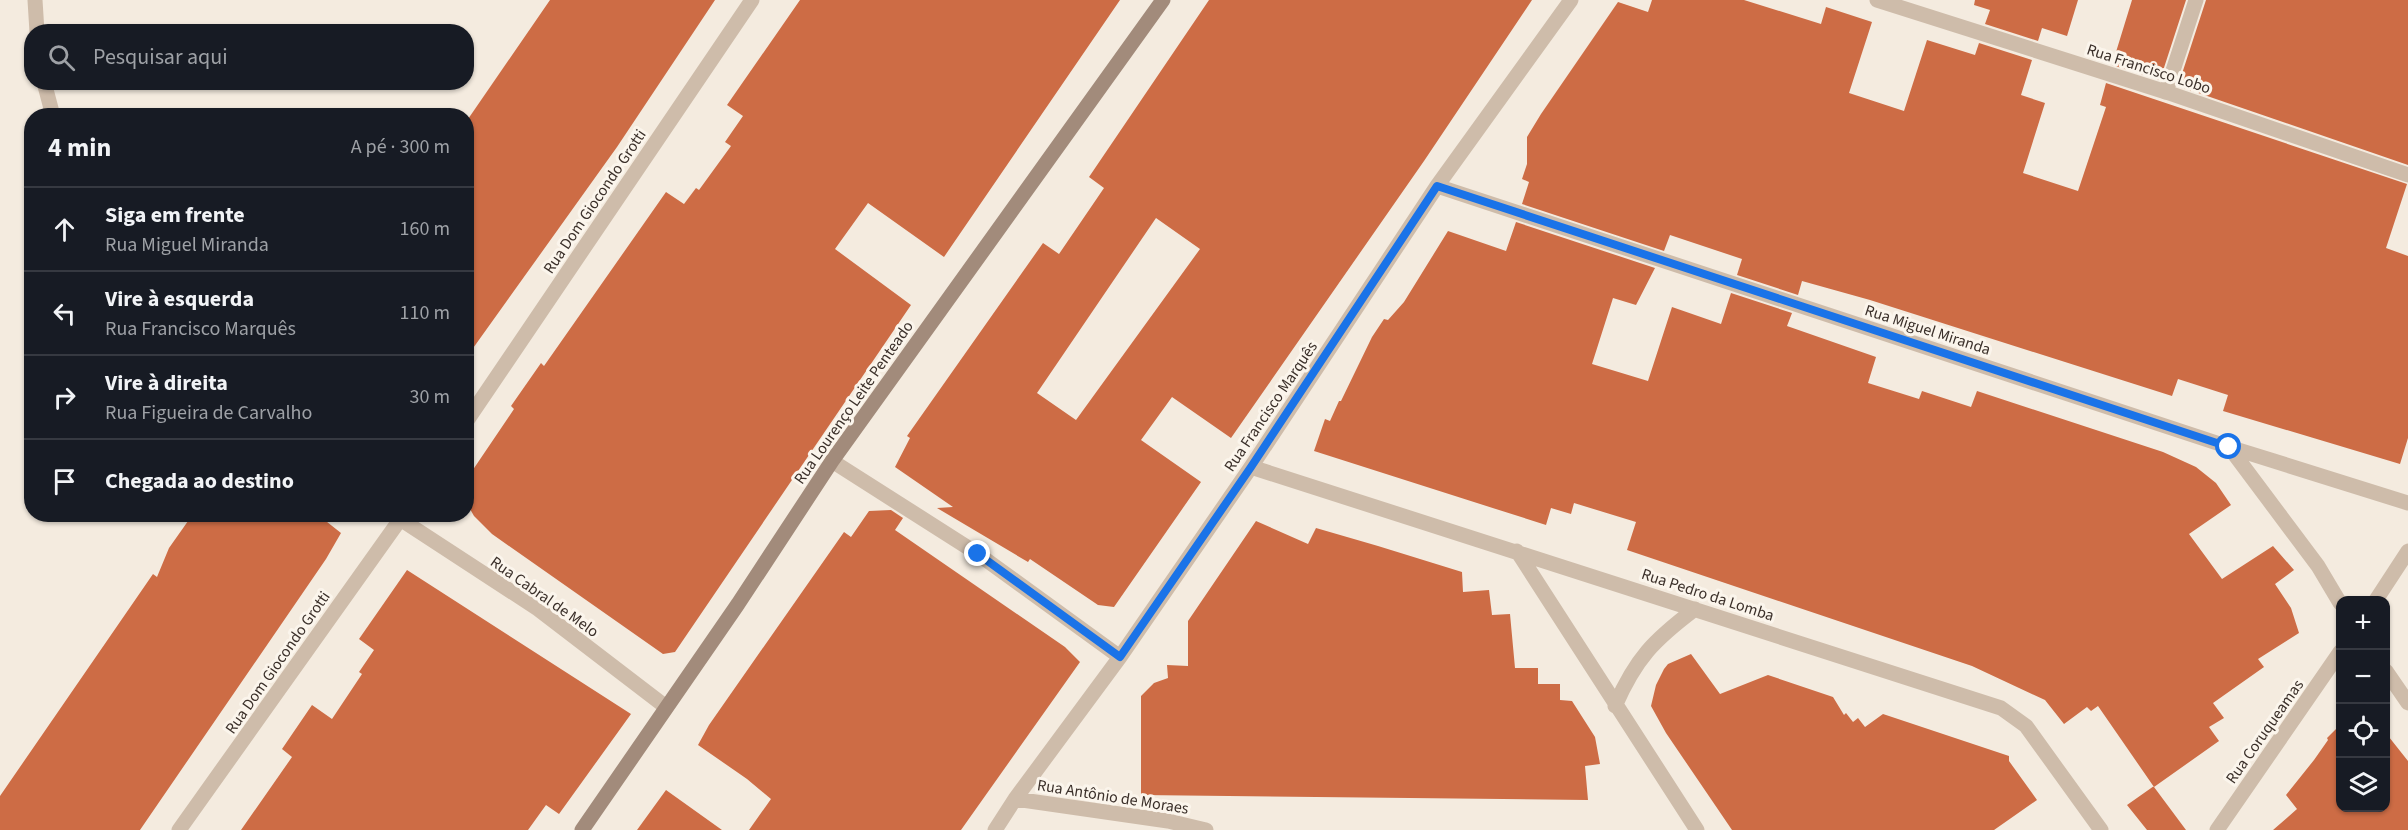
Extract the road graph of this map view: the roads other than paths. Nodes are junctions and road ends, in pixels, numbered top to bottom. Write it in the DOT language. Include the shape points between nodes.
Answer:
graph roads {
  1 [pos="35,0"];
  2 [pos="752,0"];
  3 [pos="1163,0"];
  4 [pos="1571,0"];
  5 [pos="1877,0"];
  6 [pos="2196,0"];
  7 [pos="36,24"];
  8 [pos="46,90"];
  9 [pos="2166,92"];
  10 [pos="51,108"];
  11 [pos="2408,175"];
  12 [pos="1437,186"];
  13 [pos="474,410"];
  14 [pos="2229,447"];
  15 [pos="832,461"];
  16 [pos="1251,467"];
  17 [pos="2408,504"];
  18 [pos="395,522"];
  19 [pos="408,522"];
  20 [pos="1517,551"];
  21 [pos="2408,551"];
  22 [pos="2336,596"];
  23 [pos="2379,596"];
  24 [pos="1695,609"];
  25 [pos="1120,657"];
  26 [pos="2336,658"];
  27 [pos="2390,678"];
  28 [pos="2408,703"];
  29 [pos="1615,706"];
  30 [pos="666,707"];
  31 [pos="1015,799"];
  32 [pos="179,830"];
  33 [pos="582,830"];
  34 [pos="995,830"];
  35 [pos="1206,830"];
  36 [pos="1696,830"];
  37 [pos="2101,830"];
  38 [pos="2217,830"];
  1 -- 7 [label="street"];
  2 -- 13 [label="street, Rua Dom Giocondo Grotti"];
  3 -- 15 [label="main road, Rua Lourenço Leite Penteado"];
  4 -- 12 [label="street, Rua Francisco Marquês"];
  5 -- 9 [label="street, Rua Francisco Lobo"];
  6 -- 9 [label="street"];
  8 -- 10 [label="street"];
  9 -- 11 [label="street, Rua Francisco Lobo"];
  12 -- 14 [label="street, Rua Miguel Miranda"];
  12 -- 16 [label="street, Rua Francisco Marquês"];
  14 -- 17 [label="street, Rua Miguel Miranda"];
  14 -- 22 [label="street" via="2312,557"];
  15 -- 25 [label="street" via="978,554"];
  15 -- 30 [label="main road, Rua Lourenço Leite Penteado"];
  16 -- 20 [label="street, Rua Pedro da Lomba"];
  16 -- 25 [label="street, Rua Francisco Marquês"];
  18 -- 32 [label="street, Rua Dom Giocondo Grotti"];
  19 -- 30 [label="street, Rua Cabral de Melo" via="538,609"];
  20 -- 24 [label="street, Rua Pedro da Lomba"];
  20 -- 29 [label="street"];
  21 -- 23 [label="street"];
  24 -- 29 [label="street" via="1641,655"];
  24 -- 37 [label="street, Rua Pedro da Lomba" via="2001,708 2026,726"];
  25 -- 31 [label="street, Rua Francisco Marquês"];
  26 -- 38 [label="street, Rua Coruqueamas"];
  27 -- 28 [label="street"];
  29 -- 36 [label="street"];
  30 -- 33 [label="main road, Rua Lourenço Leite Penteado"];
  31 -- 34 [label="street, Rua Francisco Marquês"];
  31 -- 35 [label="street, Rua Antônio de Moraes"];
}
